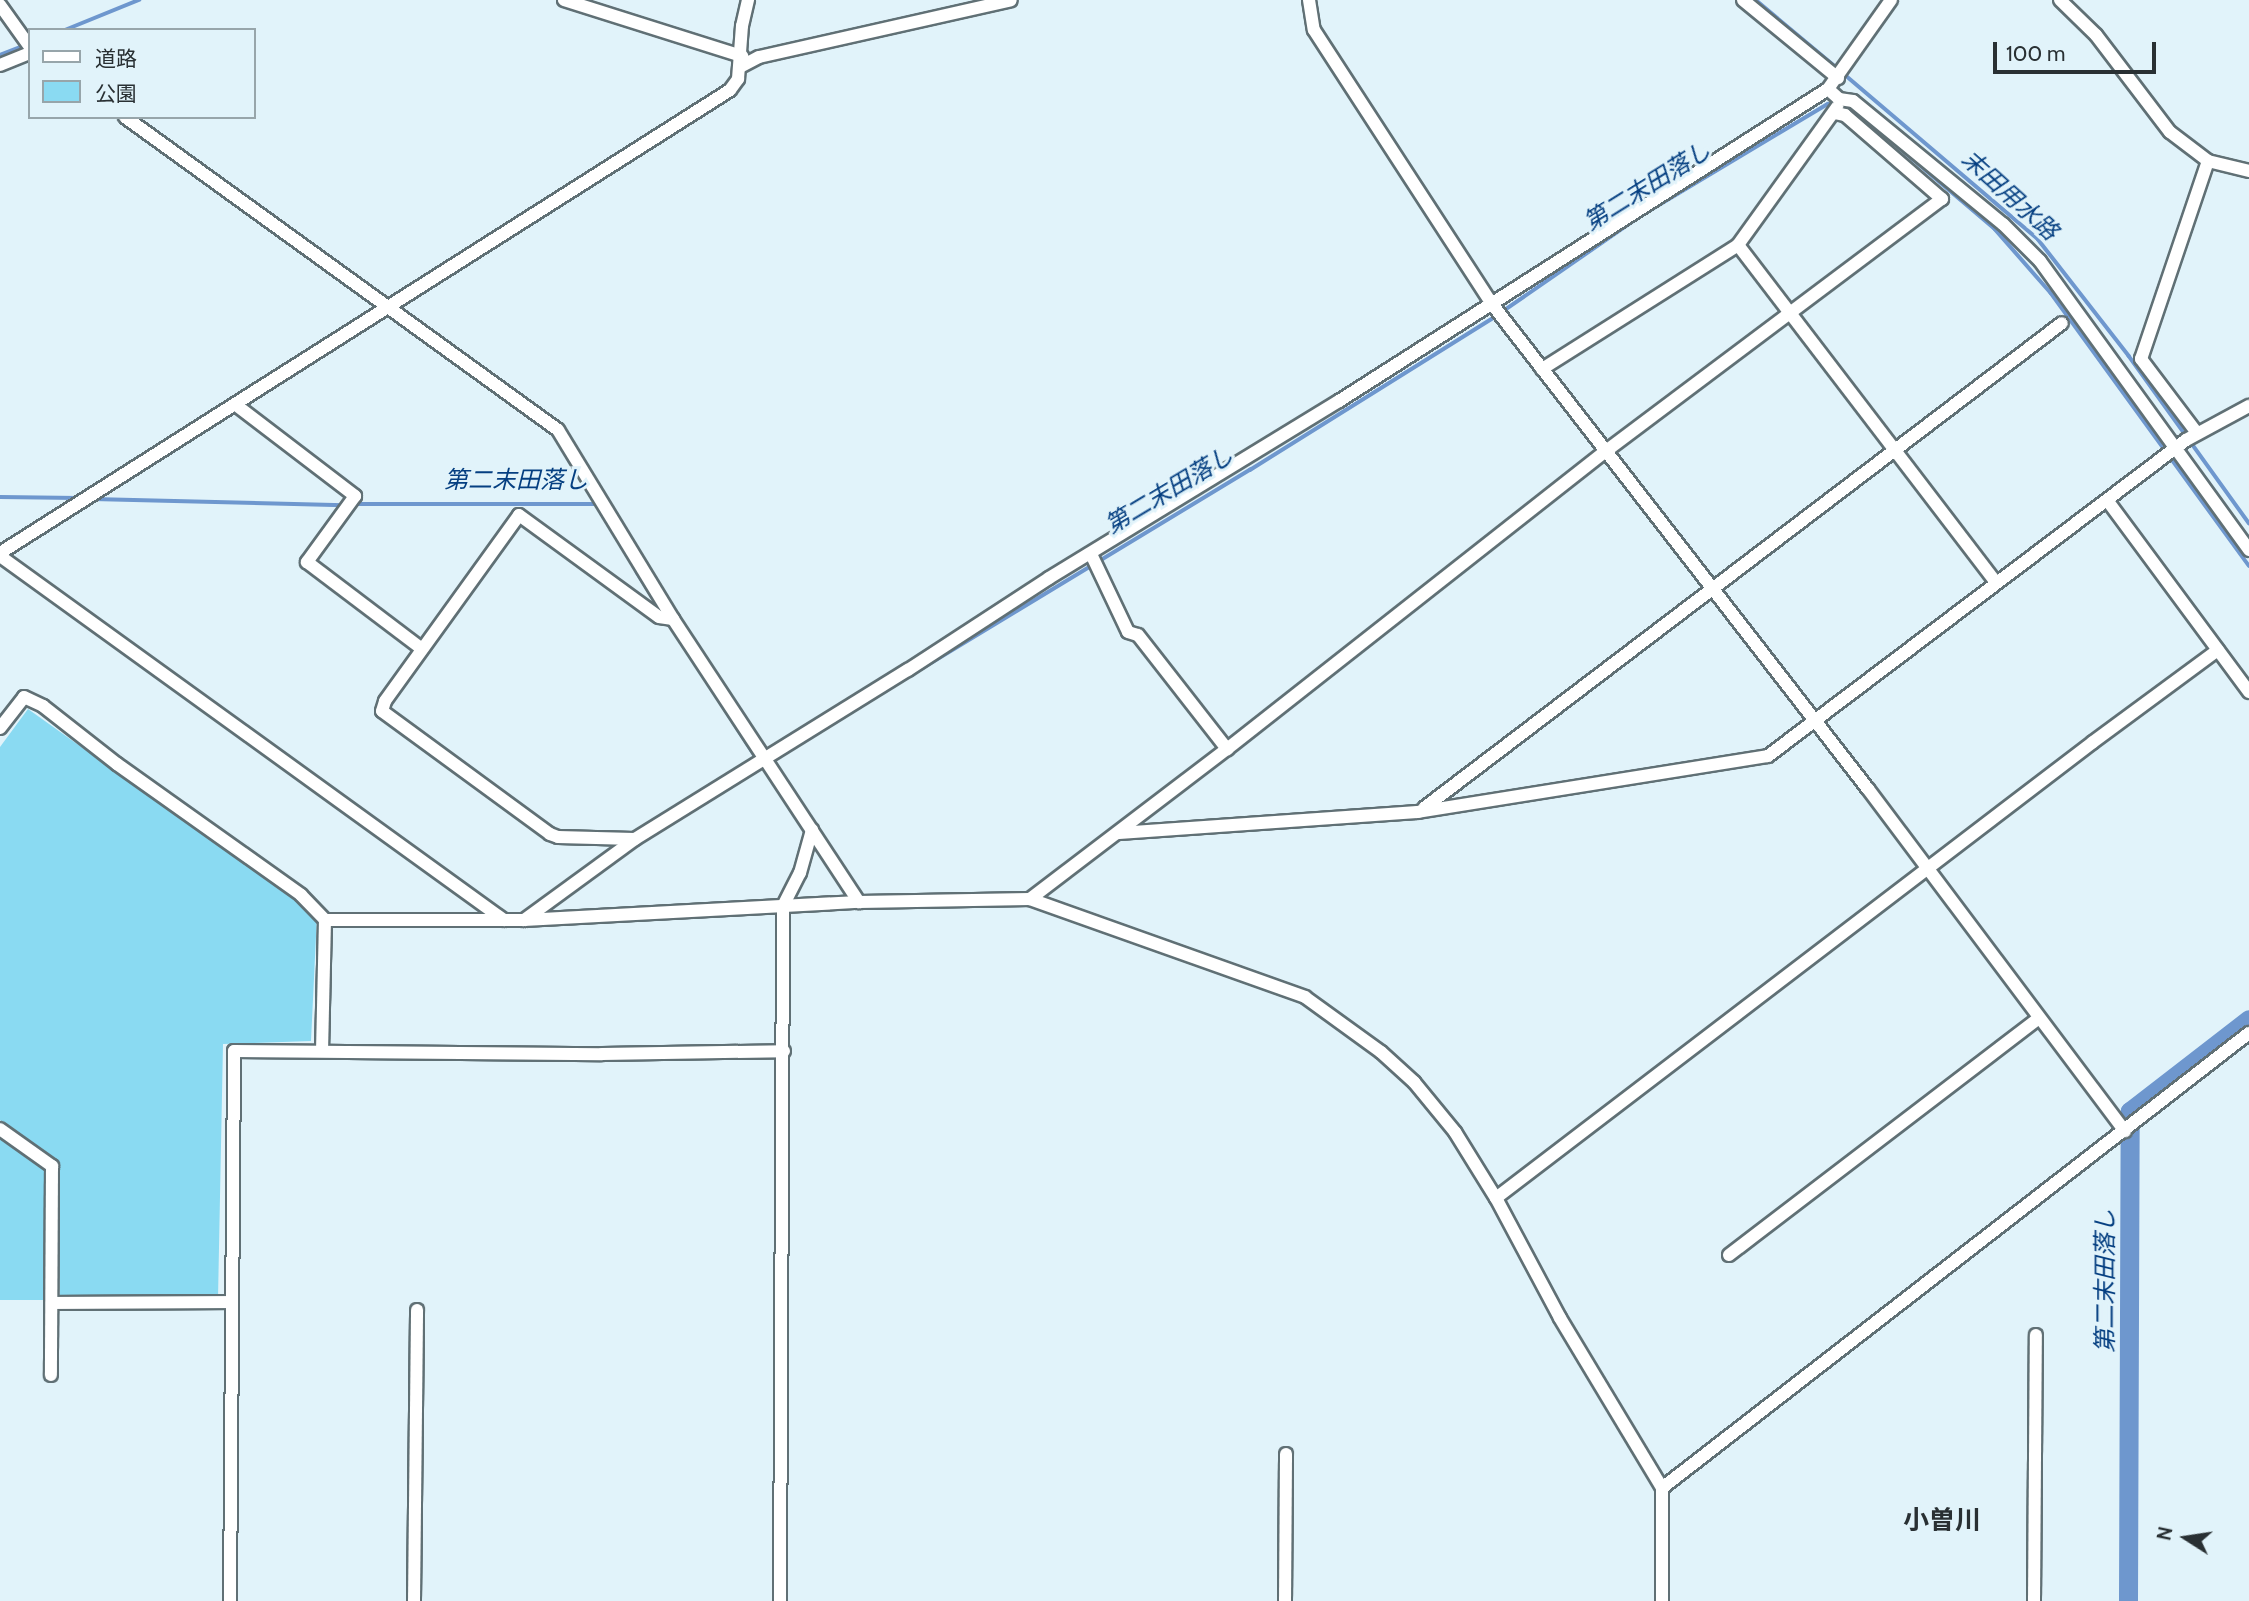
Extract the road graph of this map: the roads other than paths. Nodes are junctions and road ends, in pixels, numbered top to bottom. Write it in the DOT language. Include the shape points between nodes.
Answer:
graph roads {
  1 [pos="564,0"];
  2 [pos="748,0"];
  3 [pos="1011,0"];
  4 [pos="1309,0"];
  5 [pos="1743,0"];
  6 [pos="1891,0"];
  7 [pos="2060,0"];
  8 [pos="0,5"];
  9 [pos="28,44"];
  10 [pos="28,54"];
  11 [pos="741,62"];
  12 [pos="0,65"];
  13 [pos="1838,78"];
  14 [pos="1828,89"];
  15 [pos="1839,99"];
  16 [pos="1835,113"];
  17 [pos="128,119"];
  18 [pos="2208,161"];
  19 [pos="2249,171"];
  20 [pos="1738,246"];
  21 [pos="1492,304"];
  22 [pos="387,307"];
  23 [pos="1792,314"];
  24 [pos="2062,323"];
  25 [pos="1542,369"];
  26 [pos="236,405"];
  27 [pos="2249,406"];
  28 [pos="2197,433"];
  29 [pos="2175,449"];
  30 [pos="1894,450"];
  31 [pos="1606,452"];
  32 [pos="2107,500"];
  33 [pos="2249,550"];
  34 [pos="1091,554"];
  35 [pos="0,555"];
  36 [pos="1996,582"];
  37 [pos="1712,590"];
  38 [pos="673,619"];
  39 [pos="422,649"];
  40 [pos="2218,650"];
  41 [pos="2249,692"];
  42 [pos="1814,723"];
  43 [pos="0,728"];
  44 [pos="1227,749"];
  45 [pos="764,759"];
  46 [pos="1418,812"];
  47 [pos="812,830"];
  48 [pos="1118,833"];
  49 [pos="635,839"];
  50 [pos="1927,870"];
  51 [pos="1030,899"];
  52 [pos="859,902"];
  53 [pos="783,906"];
  54 [pos="325,920"];
  55 [pos="504,920"];
  56 [pos="524,920"];
  57 [pos="2038,1019"];
  58 [pos="2249,1033"];
  59 [pos="322,1049"];
  60 [pos="783,1051"];
  61 [pos="0,1129"];
  62 [pos="2124,1130"];
  63 [pos="1496,1198"];
  64 [pos="1729,1255"];
  65 [pos="231,1302"];
  66 [pos="53,1303"];
  67 [pos="417,1310"];
  68 [pos="2036,1335"];
  69 [pos="51,1375"];
  70 [pos="1286,1454"];
  71 [pos="1662,1488"];
  72 [pos="230,1601"];
  73 [pos="414,1601"];
  74 [pos="780,1601"];
  75 [pos="1285,1601"];
  76 [pos="1662,1601"];
  77 [pos="2034,1601"];
  1 -- 11 [label="street"];
  2 -- 11 [label="street"];
  3 -- 11 [label="street"];
  4 -- 21 [label="street" via="1314,30"];
  5 -- 13 [label="street"];
  6 -- 13 [label="street"];
  7 -- 18 [label="street" via="2096,35 2170,132"];
  8 -- 9 [label="street"];
  10 -- 12 [label="street"];
  11 -- 22 [label="street" via="730,90"];
  13 -- 14 [label="street"];
  14 -- 15 [label="street"];
  14 -- 21 [label="street"];
  15 -- 16 [label="street"];
  15 -- 29 [label="street" via="1853,102 2003,224 2040,261"];
  16 -- 20 [label="street"];
  16 -- 23 [label="street" via="1845,115 1942,199"];
  17 -- 22 [label="street"];
  18 -- 19 [label="street"];
  18 -- 28 [label="street" via="2141,359"];
  20 -- 23 [label="street"];
  20 -- 25 [label="street"];
  21 -- 25 [label="street"];
  21 -- 34 [label="street"];
  22 -- 26 [label="street"];
  22 -- 38 [label="street" via="558,430"];
  23 -- 30 [label="street"];
  23 -- 31 [label="street"];
  24 -- 30 [label="street"];
  25 -- 31 [label="street"];
  26 -- 35 [label="street"];
  26 -- 39 [label="street" via="355,496 307,562"];
  27 -- 28 [label="street"];
  28 -- 29 [label="street"];
  29 -- 32 [label="street"];
  29 -- 33 [label="street"];
  30 -- 36 [label="street"];
  30 -- 37 [label="street"];
  31 -- 37 [label="street"];
  31 -- 44 [label="street"];
  32 -- 36 [label="street"];
  32 -- 40 [label="street"];
  34 -- 44 [label="street" via="1128,632 1138,635"];
  34 -- 45 [label="street"];
  35 -- 55 [label="street"];
  36 -- 42 [label="street"];
  37 -- 42 [label="street"];
  37 -- 46 [label="street"];
  38 -- 39 [label="street" via="659,617 519,515"];
  38 -- 45 [label="street"];
  39 -- 49 [label="street" via="382,711 550,834 558,838"];
  40 -- 41 [label="street"];
  40 -- 50 [label="street"];
  42 -- 46 [label="street" via="1768,756"];
  42 -- 50 [label="street"];
  43 -- 54 [label="street" via="24,697 43,706 301,895"];
  44 -- 48 [label="street"];
  45 -- 47 [label="street"];
  45 -- 49 [label="street"];
  46 -- 48 [label="street"];
  47 -- 52 [label="street"];
  47 -- 53 [label="street" via="800,873"];
  48 -- 51 [label="street"];
  49 -- 56 [label="street"];
  50 -- 57 [label="street"];
  50 -- 63 [label="street"];
  51 -- 52 [label="street"];
  51 -- 63 [label="street" via="1305,997 1414,1082 1455,1132"];
  52 -- 53 [label="street"];
  53 -- 56 [label="street"];
  53 -- 60 [label="street"];
  54 -- 55 [label="street"];
  54 -- 59 [label="street"];
  55 -- 56 [label="street"];
  57 -- 62 [label="street"];
  57 -- 64 [label="street"];
  58 -- 62 [label="street"];
  59 -- 60 [label="street" via="602,1054"];
  59 -- 65 [label="street" via="233,1051"];
  60 -- 74 [label="street"];
  61 -- 66 [label="street" via="52,1166"];
  62 -- 71 [label="street"];
  63 -- 71 [label="street" via="1560,1318"];
  65 -- 66 [label="street"];
  65 -- 72 [label="street"];
  66 -- 69 [label="street"];
  67 -- 73 [label="street"];
  68 -- 77 [label="street"];
  70 -- 75 [label="street"];
  71 -- 76 [label="street"];
}
